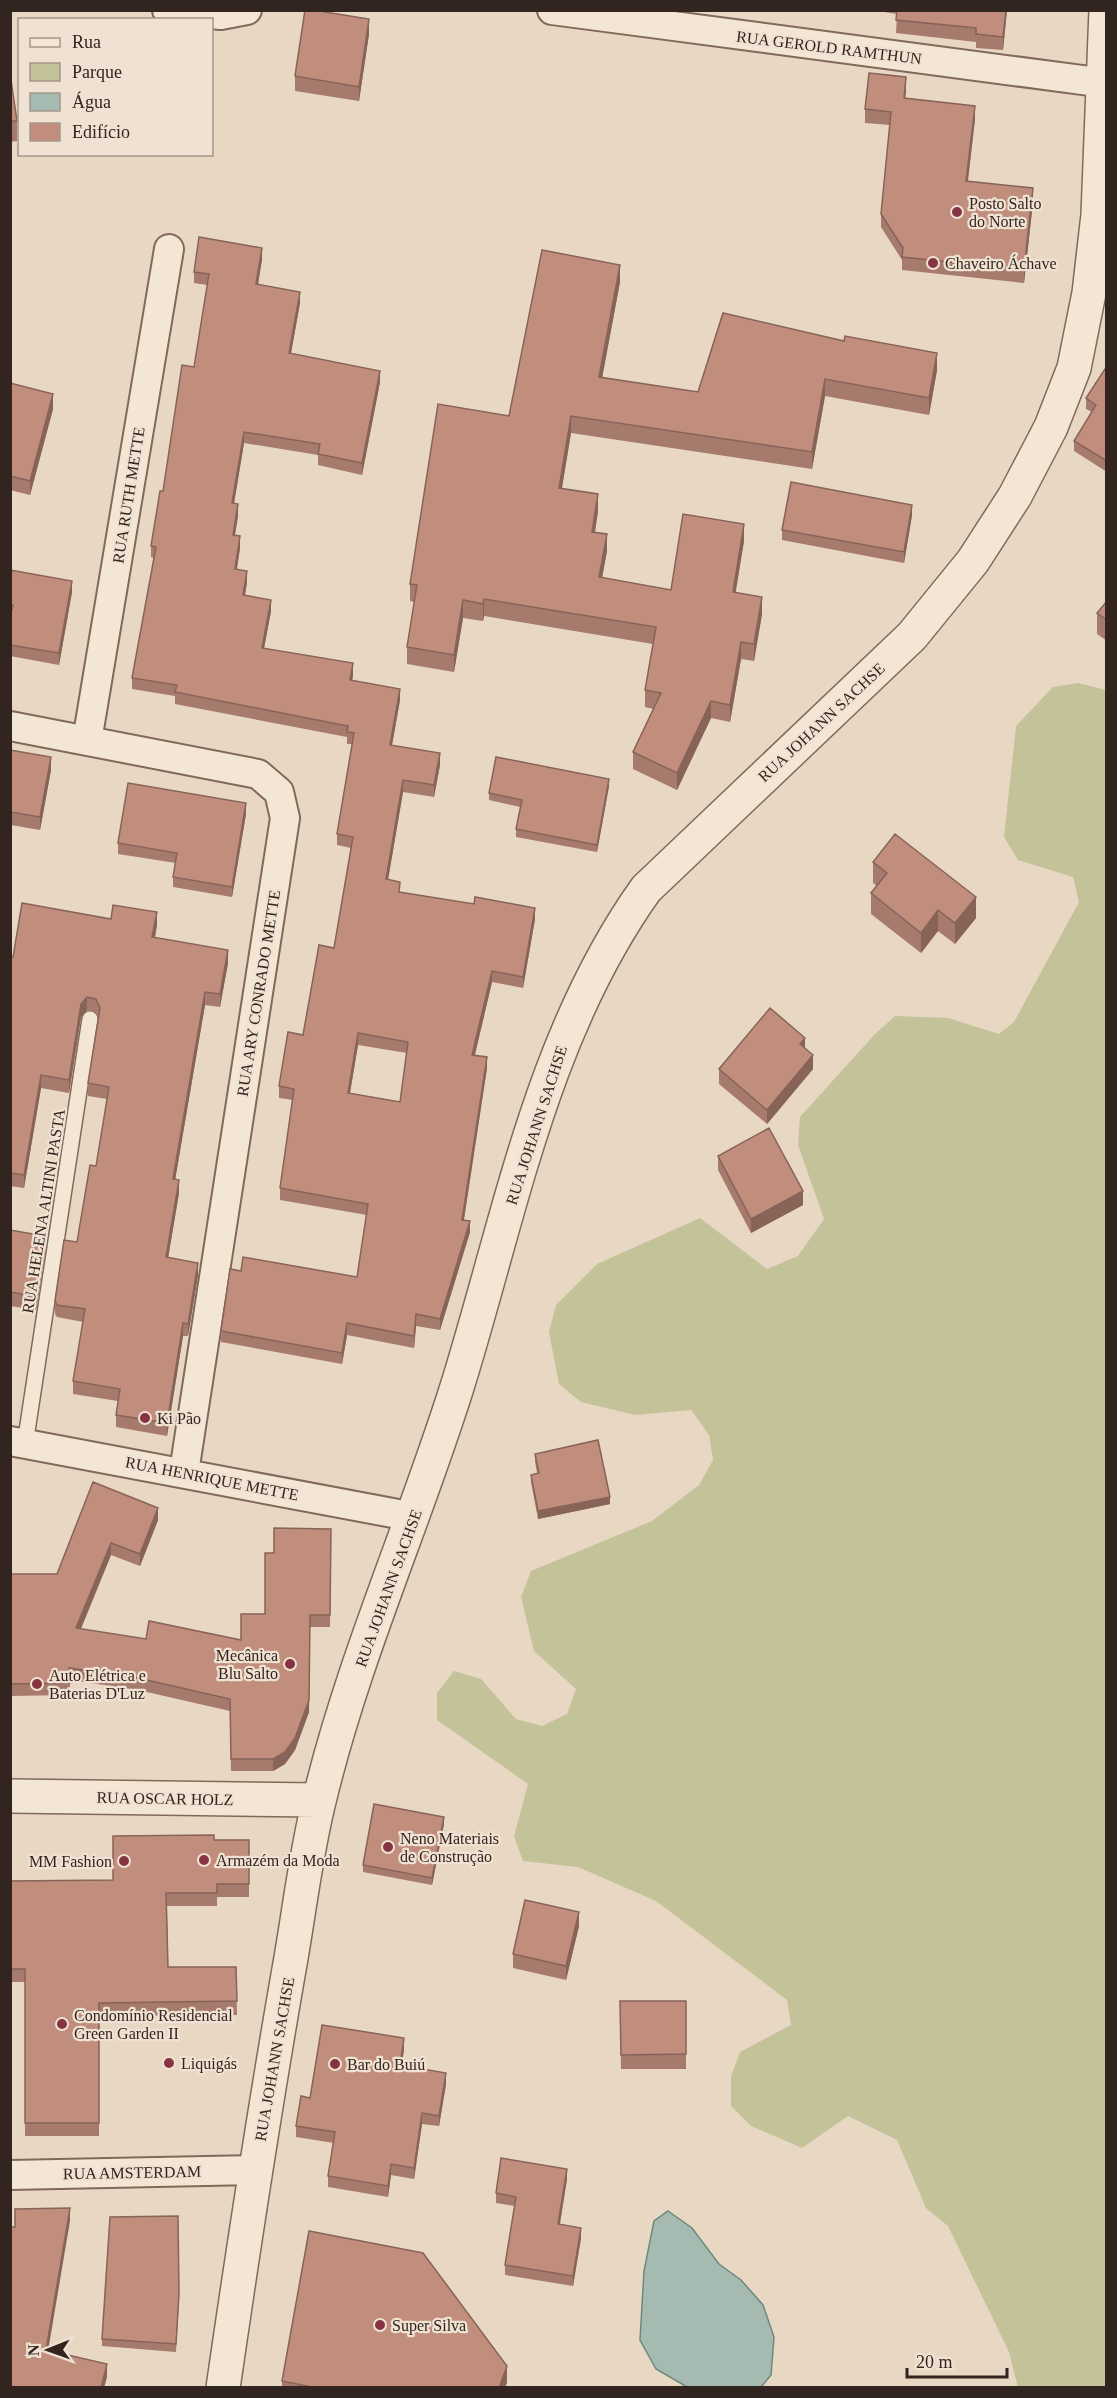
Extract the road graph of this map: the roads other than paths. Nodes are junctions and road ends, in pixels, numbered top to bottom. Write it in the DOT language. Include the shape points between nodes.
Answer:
graph roads {
  1 [pos="167,10"];
  2 [pos="247,10"];
  3 [pos="552,10"];
  4 [pos="1106,10"];
  5 [pos="1105,83"];
  6 [pos="169,249"];
  7 [pos="10,726"];
  8 [pos="87,741"];
  9 [pos="90,1019"];
  10 [pos="18,1442"];
  11 [pos="184,1472"];
  12 [pos="414,1517"];
  13 [pos="10,1796"];
  14 [pos="319,1800"];
  15 [pos="255,2170"];
  16 [pos="10,2175"];
  17 [pos="223,2388"];
  1 -- 2 [label="street" via="221,15"];
  3 -- 5 [label="street, RUA GEROLD RAMTHUN"];
  4 -- 5 [label="street, RUA JOHANN SACHSE"];
  5 -- 12 [label="street, RUA JOHANN SACHSE" via="1089,293 1074,368 1051,427 1015,496 973,561 912,636 646,889 619,927 592,975 549,1076 457,1387"];
  6 -- 8 [label="street, RUA RUTH METTE"];
  7 -- 8 [label="street, RUA ARY CONRADO METTE"];
  8 -- 11 [label="street, RUA ARY CONRADO METTE" via="258,774 279,792 285,818"];
  9 -- 10 [label="lane, RUA HELENA ALTINI PASTA"];
  10 -- 11 [label="street, RUA HENRIQUE METTE"];
  11 -- 12 [label="street, RUA HENRIQUE METTE"];
  12 -- 14 [label="street, RUA JOHANN SACHSE" via="339,1728"];
  13 -- 14 [label="street, RUA OSCAR HOLZ"];
  14 -- 15 [label="street, RUA JOHANN SACHSE"];
  15 -- 16 [label="street, RUA AMSTERDAM"];
  15 -- 17 [label="street, RUA JOHANN SACHSE"];
}
